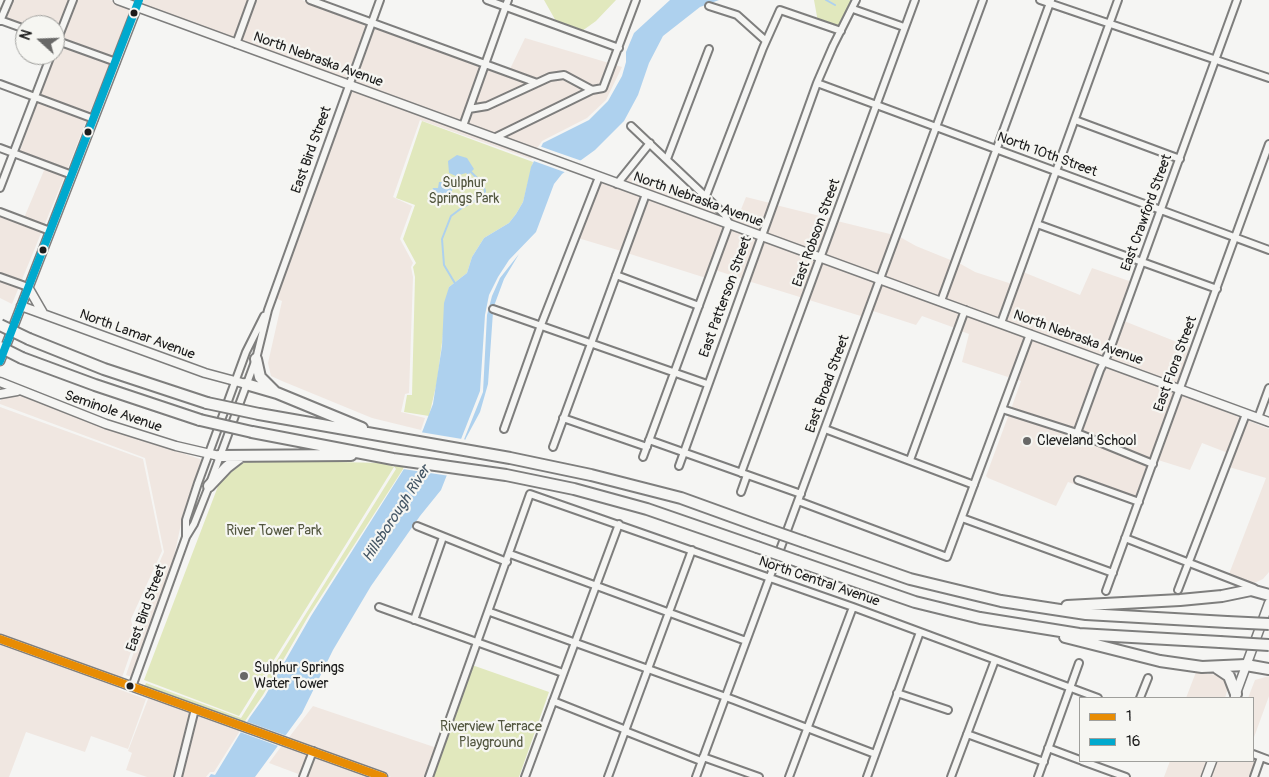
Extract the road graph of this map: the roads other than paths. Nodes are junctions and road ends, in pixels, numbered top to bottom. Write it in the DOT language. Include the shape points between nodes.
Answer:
graph roads {
  1 [pos="8,0"];
  2 [pos="73,0"];
  3 [pos="118,0"];
  4 [pos="252,0"];
  5 [pos="310,0"];
  6 [pos="380,0"];
  7 [pos="487,0"];
  8 [pos="636,0"];
  9 [pos="856,0"];
  10 [pos="915,0"];
  11 [pos="983,0"];
  12 [pos="1040,0"];
  13 [pos="1118,0"];
  14 [pos="1238,0"];
  15 [pos="1050,2"];
  16 [pos="138,3"];
  17 [pos="507,3"];
  18 [pos="709,6"];
  19 [pos="852,9"];
  20 [pos="0,20"];
  21 [pos="65,20"];
  22 [pos="372,23"];
  23 [pos="15,25"];
  24 [pos="1110,25"];
  25 [pos="904,27"];
  26 [pos="841,31"];
  27 [pos="766,41"];
  28 [pos="236,44"];
  29 [pos="65,45"];
  30 [pos="619,48"];
  31 [pos="710,49"];
  32 [pos="1216,59"];
  33 [pos="116,62"];
  34 [pos="486,64"];
  35 [pos="47,65"];
  36 [pos="1269,78"];
  37 [pos="537,83"];
  38 [pos="817,83"];
  39 [pos="0,84"];
  40 [pos="350,84"];
  41 [pos="592,90"];
  42 [pos="35,97"];
  43 [pos="876,105"];
  44 [pos="469,109"];
  45 [pos="94,119"];
  46 [pos="1076,120"];
  47 [pos="463,126"];
  48 [pos="630,126"];
  49 [pos="936,128"];
  50 [pos="494,138"];
  51 [pos="650,144"];
  52 [pos="1269,144"];
  53 [pos="0,148"];
  54 [pos="997,150"];
  55 [pos="13,153"];
  56 [pos="667,159"];
  57 [pos="1180,159"];
  58 [pos="1056,172"];
  59 [pos="72,175"];
  60 [pos="599,177"];
  61 [pos="617,184"];
  62 [pos="0,188"];
  63 [pos="646,194"];
  64 [pos="706,196"];
  65 [pos="1161,210"];
  66 [pos="0,212"];
  67 [pos="729,224"];
  68 [pos="1037,224"];
  69 [pos="50,231"];
  70 [pos="762,236"];
  71 [pos="1235,238"];
  72 [pos="1269,250"];
  73 [pos="821,258"];
  74 [pos="1142,261"];
  75 [pos="616,275"];
  76 [pos="0,277"];
  77 [pos="881,279"];
  78 [pos="28,287"];
  79 [pos="1217,289"];
  80 [pos="941,302"];
  81 [pos="21,306"];
  82 [pos="699,306"];
  83 [pos="493,309"];
  84 [pos="268,310"];
  85 [pos="965,310"];
  86 [pos="43,313"];
  87 [pos="1000,323"];
  88 [pos="0,325"];
  89 [pos="541,325"];
  90 [pos="1030,334"];
  91 [pos="590,342"];
  92 [pos="0,347"];
  93 [pos="256,358"];
  94 [pos="0,361"];
  95 [pos="1104,362"];
  96 [pos="673,373"];
  97 [pos="0,382"];
  98 [pos="235,382"];
  99 [pos="246,384"];
  100 [pos="707,384"];
  101 [pos="1269,388"];
  102 [pos="1180,389"];
  103 [pos="20,390"];
  104 [pos="277,393"];
  105 [pos="0,394"];
  106 [pos="1002,409"];
  107 [pos="1246,414"];
  108 [pos="563,418"];
  109 [pos="1258,418"];
  110 [pos="1269,422"];
  111 [pos="504,429"];
  112 [pos="825,429"];
  113 [pos="1076,433"];
  114 [pos="381,436"];
  115 [pos="649,440"];
  116 [pos="552,447"];
  117 [pos="647,447"];
  118 [pos="683,453"];
  119 [pos="208,455"];
  120 [pos="370,455"];
  121 [pos="220,456"];
  122 [pos="240,457"];
  123 [pos="643,457"];
  124 [pos="910,460"];
  125 [pos="1153,464"];
  126 [pos="679,466"];
  127 [pos="744,474"];
  128 [pos="1078,480"];
  129 [pos="974,485"];
  130 [pos="209,486"];
  131 [pos="741,492"];
  132 [pos="800,498"];
  133 [pos="1139,502"];
  134 [pos="962,518"];
  135 [pos="619,524"];
  136 [pos="417,526"];
  137 [pos="186,537"];
  138 [pos="443,537"];
  139 [pos="1125,538"];
  140 [pos="692,550"];
  141 [pos="510,554"];
  142 [pos="507,562"];
  143 [pos="1189,563"];
  144 [pos="1113,573"];
  145 [pos="770,578"];
  146 [pos="596,586"];
  147 [pos="1178,590"];
  148 [pos="1106,591"];
  149 [pos="1269,594"];
  150 [pos="1269,603"];
  151 [pos="379,607"];
  152 [pos="852,607"];
  153 [pos="1039,608"];
  154 [pos="490,612"];
  155 [pos="669,613"];
  156 [pos="414,620"];
  157 [pos="1269,624"];
  158 [pos="1042,629"];
  159 [pos="920,632"];
  160 [pos="0,639"];
  161 [pos="746,641"];
  162 [pos="479,643"];
  163 [pos="574,643"];
  164 [pos="1269,644"];
  165 [pos="994,660"];
  166 [pos="1079,663"];
  167 [pos="1246,666"];
  168 [pos="1216,667"];
  169 [pos="1269,669"];
  170 [pos="648,670"];
  171 [pos="563,673"];
  172 [pos="1148,678"];
  173 [pos="132,687"];
  174 [pos="1070,688"];
  175 [pos="897,693"];
  176 [pos="1235,696"];
  177 [pos="725,697"];
  178 [pos="1095,697"];
  179 [pos="1140,697"];
  180 [pos="553,701"];
  181 [pos="195,709"];
  182 [pos="948,710"];
  183 [pos="808,728"];
  184 [pos="626,731"];
  185 [pos="967,734"];
  186 [pos="1048,748"];
  187 [pos="313,751"];
  188 [pos="875,754"];
  189 [pos="1254,754"];
  190 [pos="1261,757"];
  191 [pos="702,759"];
  192 [pos="1079,759"];
  193 [pos="1269,760"];
  194 [pos="1044,762"];
  195 [pos="1086,762"];
  196 [pos="1212,762"];
  197 [pos="379,776"];
  198 [pos="178,777"];
  199 [pos="303,777"];
  200 [pos="429,777"];
  201 [pos="525,777"];
  202 [pos="608,777"];
  203 [pos="696,777"];
  204 [pos="759,777"];
  205 [pos="790,777"];
  206 [pos="866,777"];
  207 [pos="951,777"];
  208 [pos="1038,777"];
  209 [pos="1126,777"];
  210 [pos="1206,777"];
  211 [pos="1254,777"];
  1 -- 20 [label="street"];
  2 -- 21 [label="street"];
  3 -- 16 [label="main road, North Nebraska Avenue"];
  4 -- 28 [label="street"];
  5 -- 22 [label="street"];
  6 -- 22 [label="street, East Bird Street"];
  7 -- 17 [label="street"];
  8 -- 30 [label="street"];
  9 -- 19 [label="street, East Patterson Street"];
  10 -- 25 [label="street, East Robson Street"];
  11 -- 49 [label="street, East Broad Street"];
  12 -- 15 [label="street"];
  13 -- 24 [label="street"];
  14 -- 32 [label="street, East Crawford Street"];
  15 -- 24 [label="street"];
  15 -- 54 [label="street"];
  16 -- 28 [label="main road, North Nebraska Avenue"];
  16 -- 33 [label="main road"];
  17 -- 30 [label="street"];
  17 -- 34 [label="street"];
  18 -- 27 [label="street" via="737,15"];
  19 -- 25 [label="street"];
  19 -- 26 [label="street, East Patterson Street"];
  20 -- 23 [label="street"];
  22 -- 34 [label="street"];
  22 -- 40 [label="street, East Bird Street"];
  24 -- 32 [label="street"];
  24 -- 46 [label="street"];
  25 -- 43 [label="street, East Robson Street"];
  26 -- 27 [label="street" via="780,10"];
  26 -- 38 [label="street, East Patterson Street"];
  27 -- 64 [label="street"];
  28 -- 40 [label="main road, North Nebraska Avenue"];
  29 -- 33 [label="street"];
  30 -- 41 [label="street" via="603,88"];
  31 -- 56 [label="street"];
  32 -- 36 [label="street"];
  32 -- 57 [label="street, East Crawford Street"];
  33 -- 45 [label="main road"];
  34 -- 37 [label="street"];
  34 -- 44 [label="street"];
  35 -- 42 [label="street"];
  37 -- 41 [label="street" via="564,75"];
  37 -- 44 [label="street" via="487,106"];
  38 -- 43 [label="street, North 10th Street"];
  38 -- 70 [label="street, East Patterson Street"];
  39 -- 42 [label="street"];
  40 -- 47 [label="main road, North Nebraska Avenue"];
  40 -- 84 [label="street, East Bird Street"];
  41 -- 50 [label="street"];
  42 -- 45 [label="street"];
  42 -- 55 [label="street"];
  43 -- 49 [label="street, North 10th Street"];
  43 -- 73 [label="street, East Robson Street"];
  44 -- 47 [label="street"];
  45 -- 59 [label="main road"];
  46 -- 57 [label="street"];
  46 -- 58 [label="street"];
  47 -- 50 [label="main road, North Nebraska Avenue"];
  48 -- 51 [label="street"];
  49 -- 54 [label="street, North 10th Street"];
  49 -- 77 [label="street, East Broad Street"];
  50 -- 60 [label="main road, North Nebraska Avenue"];
  51 -- 56 [label="street"];
  51 -- 61 [label="street"];
  52 -- 71 [label="street, East Flora Street"];
  53 -- 55 [label="street"];
  54 -- 58 [label="street, North 10th Street"];
  54 -- 80 [label="street"];
  55 -- 59 [label="street"];
  55 -- 62 [label="street"];
  56 -- 64 [label="street"];
  57 -- 65 [label="street, East Crawford Street"];
  58 -- 65 [label="street, North 10th Street"];
  58 -- 68 [label="street"];
  59 -- 69 [label="main road"];
  60 -- 61 [label="main road, North Nebraska Avenue"];
  60 -- 89 [label="street"];
  61 -- 63 [label="main road, North Nebraska Avenue"];
  63 -- 67 [label="main road, North Nebraska Avenue"];
  63 -- 75 [label="street"];
  64 -- 67 [label="street" via="726,215"];
  65 -- 71 [label="street, North 10th Street"];
  65 -- 74 [label="street, East Crawford Street"];
  66 -- 69 [label="street"];
  67 -- 70 [label="main road, North Nebraska Avenue"];
  67 -- 82 [label="street"];
  68 -- 74 [label="street"];
  68 -- 87 [label="street"];
  69 -- 78 [label="main road"];
  70 -- 73 [label="main road, North Nebraska Avenue"];
  70 -- 100 [label="street, East Patterson Street"];
  71 -- 72 [label="street, North 10th Street"];
  71 -- 79 [label="street, East Flora Street"];
  73 -- 77 [label="main road, North Nebraska Avenue"];
  73 -- 127 [label="street, East Robson Street"];
  74 -- 79 [label="street"];
  74 -- 95 [label="street, East Crawford Street"];
  75 -- 82 [label="street"];
  75 -- 91 [label="street"];
  76 -- 78 [label="street"];
  77 -- 80 [label="main road, North Nebraska Avenue"];
  77 -- 112 [label="street, East Broad Street"];
  78 -- 81 [label="main road"];
  78 -- 86 [label="main road"];
  79 -- 102 [label="street, East Flora Street"];
  80 -- 85 [label="main road, North Nebraska Avenue"];
  81 -- 86 [label="main road, North Lamar Avenue"];
  81 -- 94 [label="main road"];
  82 -- 96 [label="street"];
  83 -- 89 [label="street"];
  84 -- 93 [label="street, East Bird Street"];
  84 -- 98 [label="street, East Bird Street"];
  85 -- 87 [label="main road, North Nebraska Avenue"];
  85 -- 124 [label="street"];
  86 -- 98 [label="main road, North Lamar Avenue"];
  87 -- 90 [label="main road, North Nebraska Avenue"];
  88 -- 114 [label="highway, bridge" via="104,369 207,403"];
  89 -- 91 [label="street"];
  89 -- 111 [label="street"];
  90 -- 95 [label="main road, North Nebraska Avenue"];
  90 -- 106 [label="street"];
  91 -- 96 [label="street"];
  91 -- 108 [label="street"];
  92 -- 120 [label="highway, bridge" via="94,385 200,420"];
  93 -- 99 [label="street, East Bird Street"];
  93 -- 104 [label="highway" via="262,380"];
  95 -- 102 [label="main road, North Nebraska Avenue"];
  95 -- 113 [label="street, East Crawford Street"];
  96 -- 100 [label="street"];
  96 -- 115 [label="street"];
  97 -- 103 [label="main road, Seminole Avenue"];
  98 -- 99 [label="main road, North Lamar Avenue"];
  98 -- 119 [label="street, East Bird Street"];
  99 -- 104 [label="highway"];
  99 -- 121 [label="street, East Bird Street"];
  100 -- 118 [label="street, East Patterson Street"];
  101 -- 109 [label="street"];
  102 -- 107 [label="main road, North Nebraska Avenue"];
  102 -- 125 [label="street, East Flora Street"];
  103 -- 105 [label="main road"];
  103 -- 119 [label="main road, Seminole Avenue" via="106,424"];
  104 -- 114 [label="highway"];
  106 -- 113 [label="street"];
  106 -- 129 [label="street"];
  107 -- 109 [label="main road, North Nebraska Avenue"];
  107 -- 143 [label="street"];
  108 -- 116 [label="street"];
  108 -- 117 [label="street"];
  109 -- 110 [label="main road, North Nebraska Avenue"];
  112 -- 124 [label="street"];
  112 -- 132 [label="street, East Broad Street"];
  113 -- 125 [label="street"];
  114 -- 153 [label="highway, bridge" via="590,475 681,498 928,584"];
  115 -- 117 [label="street"];
  115 -- 118 [label="street"];
  117 -- 123 [label="street"];
  118 -- 126 [label="street, East Patterson Street"];
  118 -- 127 [label="street"];
  119 -- 121 [label="main road, Seminole Avenue"];
  119 -- 137 [label="street, East Bird Street" via="186,520"];
  120 -- 122 [label="highway"];
  120 -- 158 [label="highway, bridge" via="516,477 610,498 700,526 915,602"];
  121 -- 122 [label="highway"];
  121 -- 130 [label="street, East Bird Street"];
  122 -- 130 [label="highway"];
  124 -- 129 [label="street"];
  125 -- 133 [label="street, East Flora Street"];
  127 -- 131 [label="street, East Robson Street"];
  127 -- 132 [label="street"];
  128 -- 133 [label="street"];
  129 -- 134 [label="street"];
  130 -- 137 [label="street, East Bird Street"];
  132 -- 134 [label="street" via="948,557"];
  132 -- 145 [label="street, East Broad Street"];
  133 -- 139 [label="street, East Flora Street"];
  134 -- 144 [label="street"];
  135 -- 140 [label="street, North Central Avenue"];
  135 -- 141 [label="street, North Central Avenue" via="530,494"];
  135 -- 146 [label="street"];
  136 -- 138 [label="street"];
  137 -- 173 [label="street, East Bird Street"];
  138 -- 142 [label="street"];
  138 -- 156 [label="street"];
  139 -- 143 [label="street"];
  139 -- 144 [label="street, East Flora Street"];
  140 -- 145 [label="street, North Central Avenue"];
  140 -- 155 [label="street"];
  141 -- 142 [label="street"];
  141 -- 146 [label="street"];
  142 -- 154 [label="street"];
  143 -- 147 [label="street"];
  143 -- 149 [label="street"];
  144 -- 148 [label="street, East Flora Street"];
  145 -- 152 [label="street, North Central Avenue"];
  145 -- 161 [label="street, East Broad Street"];
  146 -- 155 [label="street"];
  146 -- 163 [label="street"];
  149 -- 153 [label="highway" via="1251,590 1180,600"];
  150 -- 167 [label="main road"];
  151 -- 156 [label="street"];
  152 -- 159 [label="street, North Central Avenue"];
  152 -- 183 [label="street"];
  153 -- 157 [label="highway, bridge" via="1086,614"];
  154 -- 162 [label="street"];
  154 -- 163 [label="street"];
  155 -- 161 [label="street"];
  155 -- 170 [label="street"];
  156 -- 162 [label="street"];
  158 -- 164 [label="highway, bridge"];
  158 -- 168 [label="highway" via="1139,657"];
  159 -- 165 [label="street, North Central Avenue"];
  159 -- 175 [label="street"];
  160 -- 173 [label="main road"];
  161 -- 177 [label="street, East Broad Street"];
  162 -- 171 [label="street"];
  162 -- 200 [label="street"];
  163 -- 170 [label="street"];
  163 -- 171 [label="street"];
  165 -- 174 [label="street, North Central Avenue"];
  165 -- 185 [label="street"];
  166 -- 174 [label="street"];
  167 -- 168 [label="highway"];
  167 -- 169 [label="highway"];
  167 -- 176 [label="main road"];
  168 -- 176 [label="highway" via="1228,676"];
  170 -- 177 [label="street"];
  170 -- 184 [label="street"];
  171 -- 180 [label="street"];
  172 -- 179 [label="street"];
  173 -- 181 [label="main road"];
  174 -- 178 [label="street, North Central Avenue"];
  174 -- 186 [label="street"];
  175 -- 182 [label="street"];
  175 -- 188 [label="street"];
  177 -- 183 [label="street"];
  177 -- 191 [label="street, East Broad Street"];
  180 -- 184 [label="street"];
  180 -- 201 [label="street"];
  181 -- 187 [label="main road"];
  181 -- 198 [label="street"];
  183 -- 188 [label="street"];
  183 -- 205 [label="street"];
  184 -- 191 [label="street"];
  184 -- 202 [label="street"];
  185 -- 194 [label="street"];
  185 -- 207 [label="street"];
  186 -- 192 [label="street"];
  186 -- 194 [label="street"];
  187 -- 197 [label="main road"];
  187 -- 199 [label="street"];
  188 -- 206 [label="street"];
  189 -- 190 [label="street"];
  190 -- 193 [label="street"];
  190 -- 211 [label="street"];
  191 -- 203 [label="street, East Broad Street"];
  191 -- 204 [label="street"];
  194 -- 208 [label="street"];
  195 -- 209 [label="street"];
  196 -- 210 [label="main road"];
}
